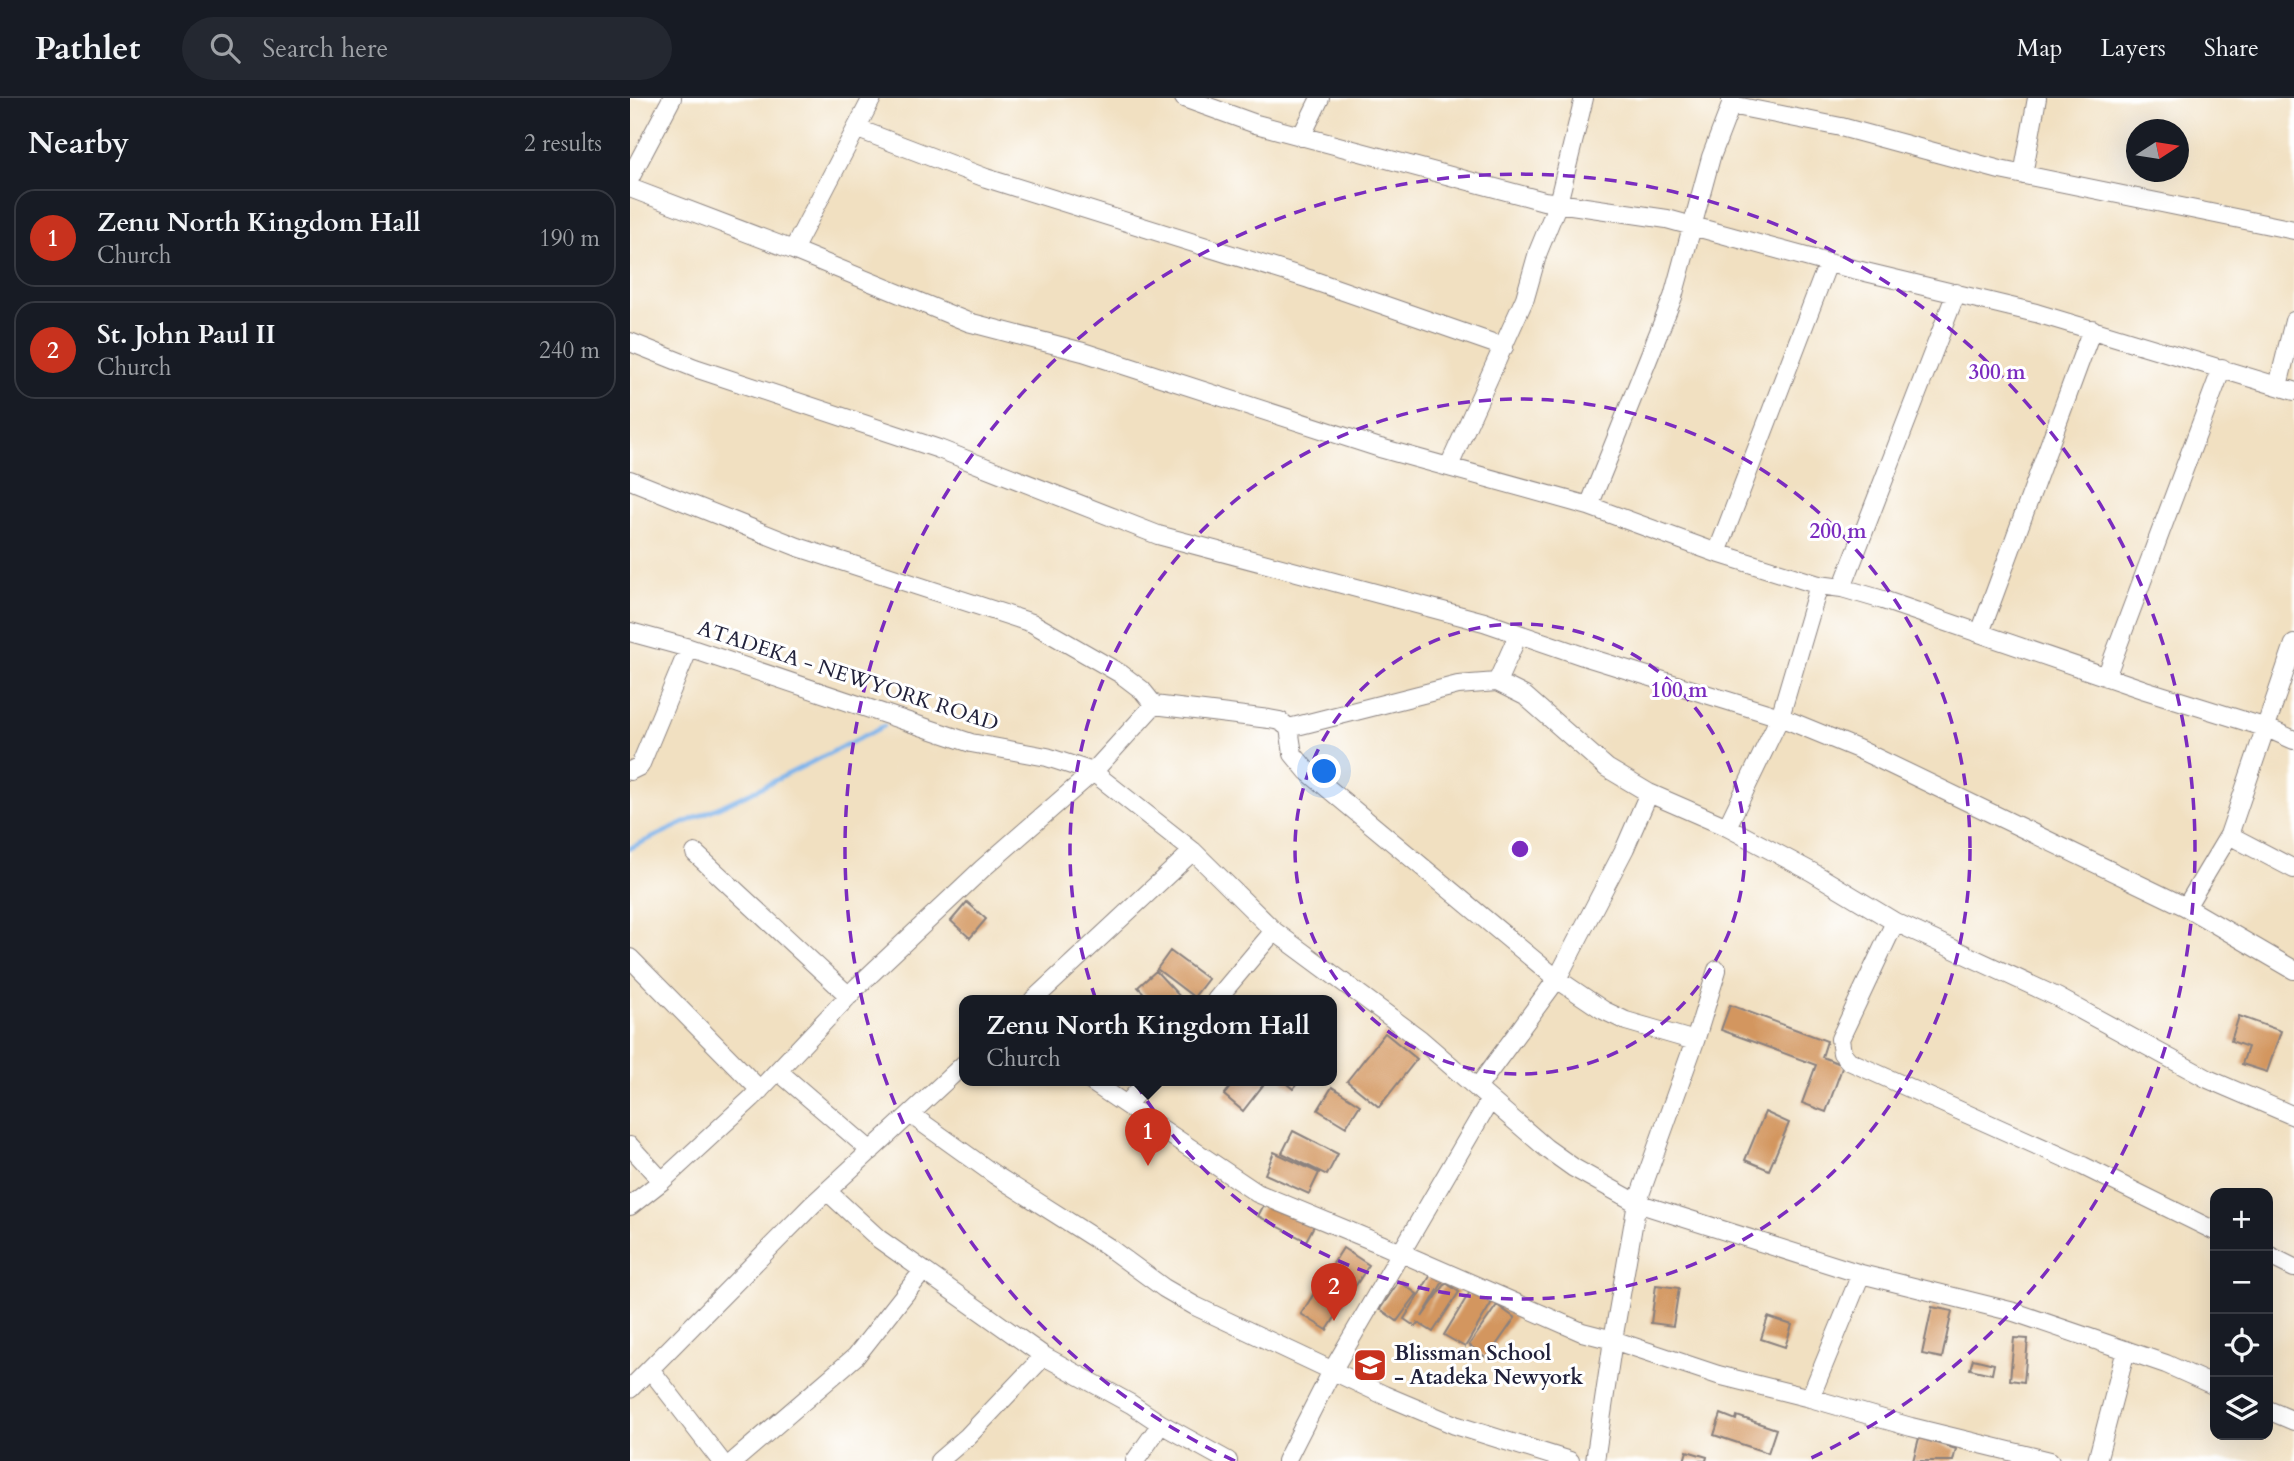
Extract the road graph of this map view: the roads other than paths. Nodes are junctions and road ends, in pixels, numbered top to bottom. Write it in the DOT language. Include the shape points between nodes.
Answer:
graph roads {
  1 [pos="672,98"];
  2 [pos="872,98"];
  3 [pos="1184,98"];
  4 [pos="1320,98"];
  5 [pos="1584,98"];
  6 [pos="2037,98"];
  7 [pos="1731,102"];
  8 [pos="858,129"];
  9 [pos="1301,136"];
  10 [pos="2023,175"];
  11 [pos="630,178"];
  12 [pos="630,188"];
  13 [pos="1558,202"];
  14 [pos="1692,227"];
  15 [pos="2294,230"];
  16 [pos="793,250"];
  17 [pos="1828,262"];
  18 [pos="1956,293"];
  19 [pos="2294,321"];
  20 [pos="2092,330"];
  21 [pos="630,342"];
  22 [pos="1504,347"];
  23 [pos="2222,368"];
  24 [pos="2286,388"];
  25 [pos="1449,466"];
  26 [pos="630,480"];
  27 [pos="1589,506"];
  28 [pos="1717,552"];
  29 [pos="1819,585"];
  30 [pos="1842,587"];
  31 [pos="630,632"];
  32 [pos="1980,634"];
  33 [pos="1518,635"];
  34 [pos="2294,644"];
  35 [pos="689,648"];
  36 [pos="2106,677"];
  37 [pos="1497,682"];
  38 [pos="1154,705"];
  39 [pos="1780,717"];
  40 [pos="1289,728"];
  41 [pos="2267,728"];
  42 [pos="2294,740"];
  43 [pos="630,771"];
  44 [pos="1093,772"];
  45 [pos="1648,793"];
  46 [pos="1727,827"];
  47 [pos="2229,835"];
  48 [pos="1194,851"];
  49 [pos="695,853"];
  50 [pos="2294,869"];
  51 [pos="2186,907"];
  52 [pos="1895,922"];
  53 [pos="1274,931"];
  54 [pos="630,958"];
  55 [pos="1717,970"];
  56 [pos="2294,970"];
  57 [pos="1557,979"];
  58 [pos="1038,995"];
  59 [pos="1220,995"];
  60 [pos="849,996"];
  61 [pos="1695,1041"];
  62 [pos="959,1069"];
  63 [pos="778,1071"];
  64 [pos="1098,1086"];
  65 [pos="1143,1086"];
  66 [pos="760,1090"];
  67 [pos="1483,1094"];
  68 [pos="1126,1105"];
  69 [pos="910,1114"];
  70 [pos="2294,1116"];
  71 [pos="630,1146"];
  72 [pos="871,1150"];
  73 [pos="662,1181"];
  74 [pos="827,1191"];
  75 [pos="1637,1203"];
  76 [pos="630,1206"];
  77 [pos="2210,1229"];
  78 [pos="1400,1253"];
  79 [pos="2273,1258"];
  80 [pos="2294,1268"];
  81 [pos="923,1271"];
  82 [pos="1861,1274"];
  83 [pos="1613,1340"];
  84 [pos="2126,1350"];
  85 [pos="1044,1356"];
  86 [pos="650,1369"];
  87 [pos="1332,1371"];
  88 [pos="2210,1384"];
  89 [pos="630,1389"];
  90 [pos="1810,1398"];
  91 [pos="2273,1412"];
  92 [pos="2294,1422"];
  93 [pos="1161,1424"];
  94 [pos="721,1461"];
  95 [pos="734,1461"];
  96 [pos="939,1461"];
  97 [pos="1136,1461"];
  98 [pos="1228,1461"];
  99 [pos="1286,1461"];
  100 [pos="1570,1461"];
  101 [pos="1595,1461"];
  102 [pos="2050,1461"];
  103 [pos="2097,1461"];
  1 -- 11 [label="street"];
  2 -- 8 [label="street"];
  3 -- 9 [label="street"];
  4 -- 9 [label="street"];
  5 -- 13 [label="street"];
  6 -- 10 [label="street"];
  7 -- 10 [label="street"];
  7 -- 14 [label="street"];
  8 -- 16 [label="street"];
  8 -- 22 [label="street" via="986,178 1309,279"];
  9 -- 13 [label="street"];
  10 -- 15 [label="street"];
  12 -- 16 [label="street"];
  13 -- 14 [label="street"];
  13 -- 22 [label="street"];
  14 -- 17 [label="street"];
  14 -- 27 [label="street" via="1673,297"];
  16 -- 25 [label="street" via="968,322 1083,352"];
  17 -- 18 [label="street"];
  17 -- 28 [label="street"];
  18 -- 20 [label="street"];
  18 -- 30 [label="street"];
  19 -- 24 [label="street"];
  20 -- 23 [label="street"];
  20 -- 32 [label="street"];
  21 -- 33 [label="street" via="939,449 1158,535"];
  22 -- 25 [label="street"];
  23 -- 24 [label="street"];
  23 -- 36 [label="street"];
  25 -- 27 [label="street"];
  26 -- 38 [label="street" via="798,547 1032,624 1121,674"];
  27 -- 28 [label="street"];
  28 -- 29 [label="street"];
  29 -- 30 [label="street"];
  29 -- 39 [label="street"];
  30 -- 32 [label="street"];
  31 -- 35 [label="street, ATADEKA - NEWYORK ROAD"];
  32 -- 36 [label="street"];
  33 -- 37 [label="street"];
  33 -- 39 [label="street"];
  34 -- 41 [label="street"];
  35 -- 43 [label="street" via="640,766"];
  35 -- 44 [label="street, ATADEKA - NEWYORK ROAD" via="971,743 1047,757"];
  36 -- 41 [label="street"];
  37 -- 40 [label="street" via="1458,685"];
  37 -- 45 [label="street" via="1525,695 1607,768"];
  38 -- 40 [label="street" via="1269,719"];
  38 -- 44 [label="street"];
  39 -- 46 [label="street"];
  39 -- 51 [label="street" via="1858,749"];
  40 -- 57 [label="street" via="1293,754 1307,771"];
  41 -- 42 [label="street"];
  41 -- 47 [label="street"];
  44 -- 48 [label="street, ATADEKA - NEWYORK ROAD"];
  44 -- 60 [label="street" via="982,869"];
  45 -- 46 [label="street"];
  45 -- 57 [label="street" via="1625,848"];
  46 -- 52 [label="street"];
  47 -- 50 [label="street"];
  47 -- 51 [label="street"];
  48 -- 53 [label="street, ATADEKA - NEWYORK ROAD"];
  48 -- 58 [label="street"];
  49 -- 60 [label="street"];
  51 -- 56 [label="street"];
  52 -- 70 [label="street" via="2057,997 2208,1079"];
  52 -- 77 [label="street" via="1840,1039 1849,1061"];
  53 -- 59 [label="street"];
  53 -- 67 [label="street, ATADEKA - NEWYORK ROAD" via="1420,1039"];
  54 -- 66 [label="street"];
  55 -- 61 [label="street"];
  57 -- 61 [label="street" via="1626,1021"];
  57 -- 67 [label="street"];
  60 -- 63 [label="street"];
  61 -- 75 [label="street"];
  62 -- 69 [label="street"];
  63 -- 66 [label="street"];
  63 -- 72 [label="street"];
  64 -- 68 [label="street"];
  65 -- 68 [label="street"];
  66 -- 73 [label="street"];
  67 -- 75 [label="street, ATADEKA - NEWYORK ROAD" via="1574,1168"];
  67 -- 78 [label="street"];
  68 -- 78 [label="street" via="1257,1193"];
  69 -- 72 [label="street"];
  69 -- 87 [label="street" via="1164,1288"];
  71 -- 73 [label="street"];
  72 -- 74 [label="street"];
  73 -- 76 [label="street"];
  74 -- 81 [label="street" via="859,1223"];
  74 -- 86 [label="street"];
  75 -- 82 [label="street, ATADEKA - NEWYORK ROAD"];
  75 -- 83 [label="street"];
  78 -- 83 [label="street" via="1582,1332"];
  78 -- 87 [label="street"];
  79 -- 80 [label="street"];
  81 -- 85 [label="street"];
  81 -- 95 [label="street" via="856,1356"];
  82 -- 84 [label="street, ATADEKA - NEWYORK ROAD" via="2014,1312"];
  82 -- 90 [label="street"];
  83 -- 90 [label="street" via="1718,1375"];
  83 -- 101 [label="street"];
  84 -- 88 [label="street, ATADEKA - NEWYORK ROAD"];
  84 -- 103 [label="street"];
  85 -- 93 [label="street"];
  85 -- 96 [label="street"];
  86 -- 89 [label="street"];
  86 -- 94 [label="street"];
  87 -- 99 [label="street"];
  87 -- 100 [label="street" via="1455,1425"];
  90 -- 102 [label="street"];
  91 -- 92 [label="street"];
  93 -- 97 [label="street"];
  93 -- 98 [label="street"];
}
